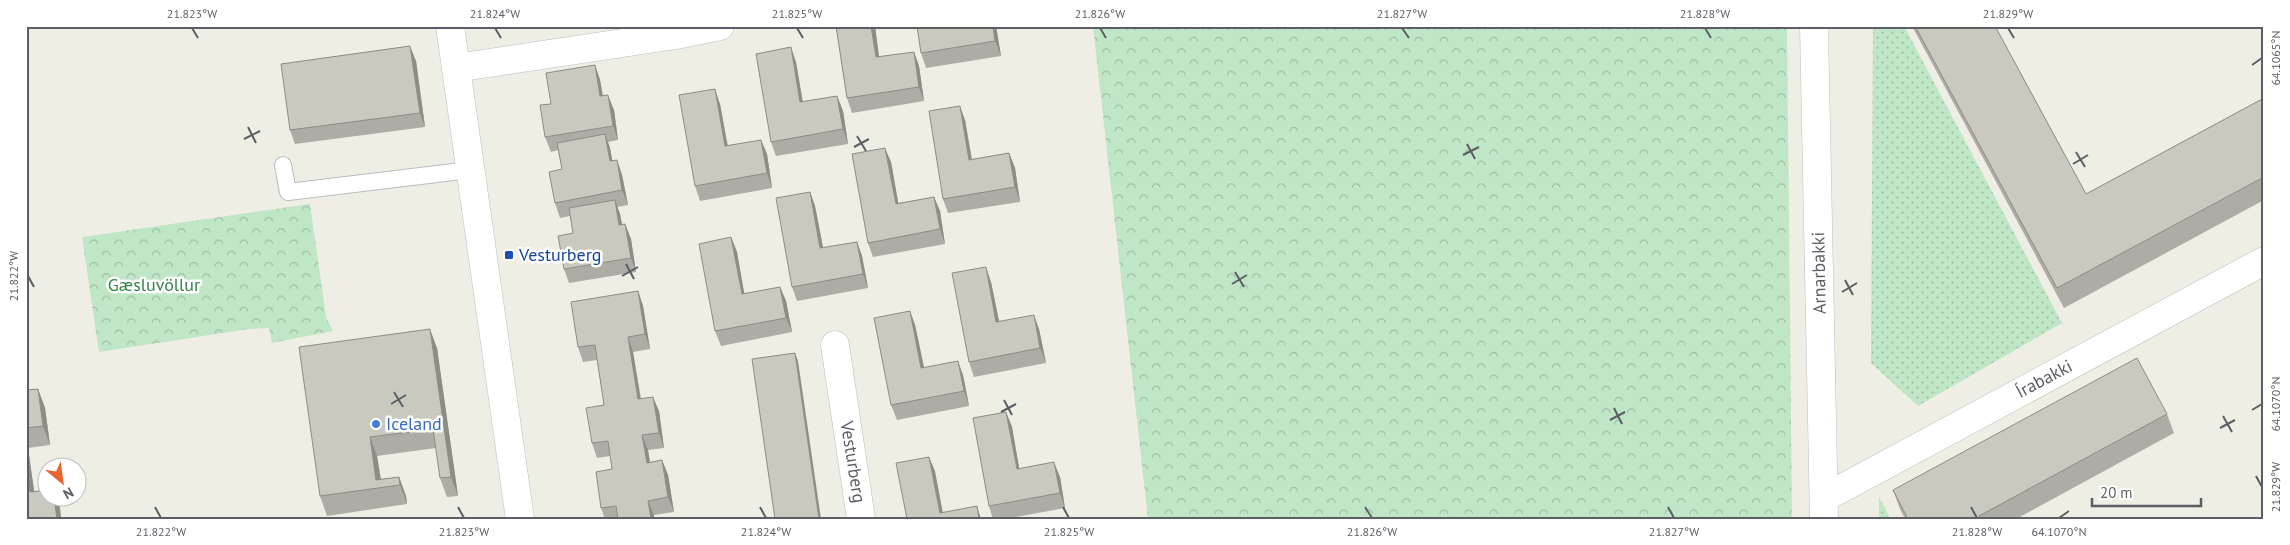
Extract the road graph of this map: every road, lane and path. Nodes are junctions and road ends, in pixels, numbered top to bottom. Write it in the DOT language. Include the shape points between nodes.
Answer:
graph roads {
  1 [pos="450,26"];
  2 [pos="720,26"];
  3 [pos="1814,26"];
  4 [pos="456,68"];
  5 [pos="283,166"];
  6 [pos="470,170"];
  7 [pos="2264,261"];
  8 [pos="835,345"];
  9 [pos="1824,508"];
  10 [pos="520,519"];
  11 [pos="862,519"];
  1 -- 4 [label="street"];
  2 -- 4 [label="street"];
  3 -- 9 [label="street, Arnarbakki"];
  4 -- 6 [label="street"];
  5 -- 6 [label="lane" via="288,192"];
  6 -- 10 [label="street"];
  7 -- 9 [label="street, Írabakki"];
  8 -- 11 [label="street, Vesturberg"];
}
